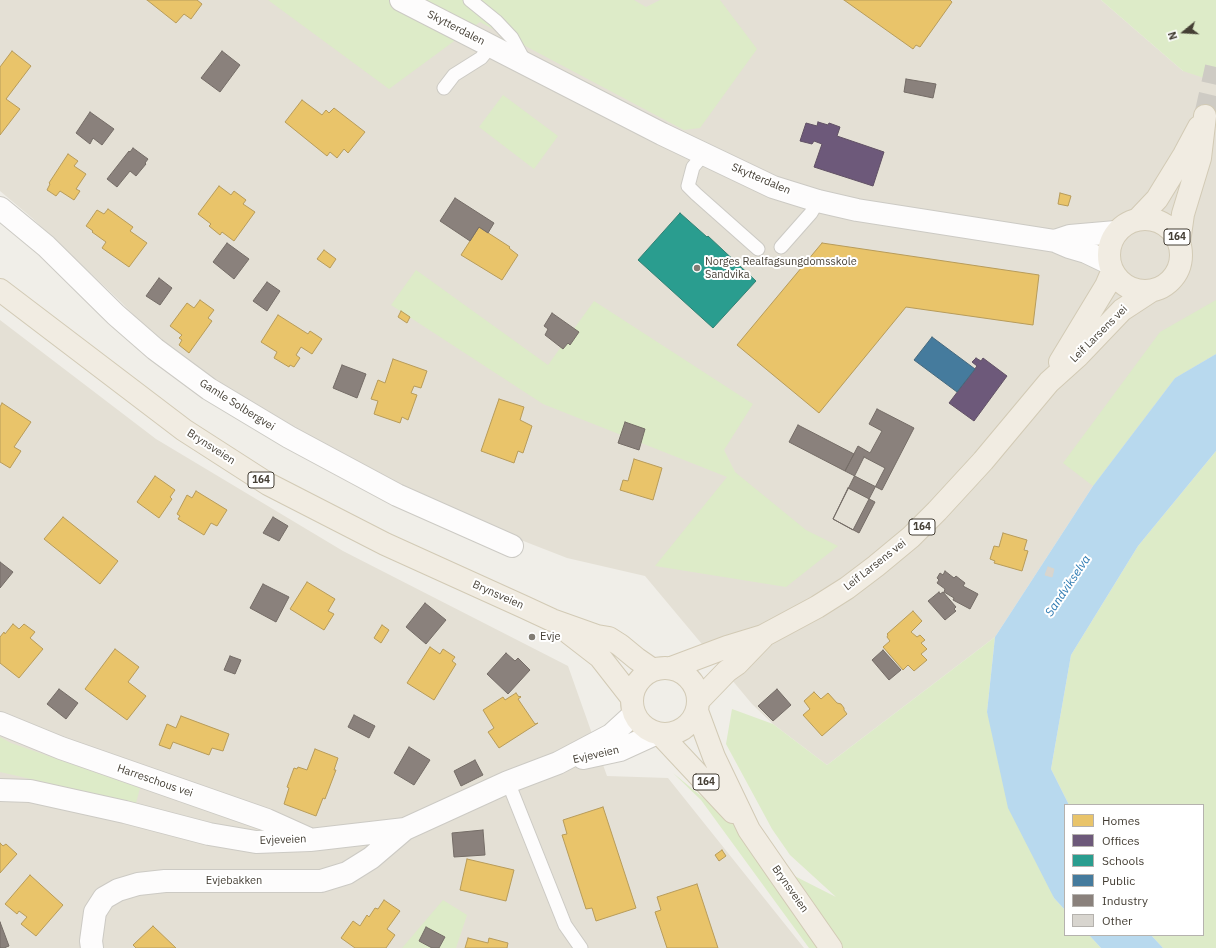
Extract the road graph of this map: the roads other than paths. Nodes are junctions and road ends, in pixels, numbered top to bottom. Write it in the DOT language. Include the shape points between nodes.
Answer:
graph roads {
  1 [pos="401,0"];
  2 [pos="470,0"];
  3 [pos="491,46"];
  4 [pos="526,64"];
  5 [pos="444,88"];
  6 [pos="704,154"];
  7 [pos="818,201"];
  8 [pos="0,208"];
  9 [pos="1140,218"];
  10 [pos="1116,232"];
  11 [pos="1055,241"];
  12 [pos="1179,242"];
  13 [pos="781,247"];
  14 [pos="758,249"];
  15 [pos="1111,268"];
  16 [pos="0,290"];
  17 [pos="1151,291"];
  18 [pos="1049,382"];
  19 [pos="512,546"];
  20 [pos="552,620"];
  21 [pos="764,636"];
  22 [pos="662,669"];
  23 [pos="633,706"];
  24 [pos="698,706"];
  25 [pos="0,723"];
  26 [pos="658,734"];
  27 [pos="558,763"];
  28 [pos="508,782"];
  29 [pos="0,790"];
  30 [pos="404,829"];
  31 [pos="749,830"];
  32 [pos="310,840"];
  33 [pos="92,948"];
  34 [pos="581,948"];
  35 [pos="831,948"];
  1 -- 3 [label="street, Skytterdalen"];
  2 -- 4 [label="lane" via="512,38"];
  3 -- 4 [label="street, Skytterdalen"];
  3 -- 5 [label="lane, Skytterdalen" via="481,58 454,75"];
  4 -- 6 [label="street, Skytterdalen"];
  6 -- 7 [label="street, Skytterdalen" via="773,187"];
  6 -- 14 [label="lane" via="693,167 688,186"];
  7 -- 11 [label="street, Skytterdalen" via="906,219"];
  7 -- 13 [label="lane" via="811,213"];
  8 -- 19 [label="street, Gamle Solbergvei" via="46,246 155,349 209,388 289,437 397,495"];
  9 -- 10 [label="main road, 164" via="1125,224"];
  9 -- 12 [label="main road, 164" via="1150,218 1164,223"];
  9 -- 12 [label="main road, 164" via="1184,156 1205,116 1200,158 1183,214"];
  10 -- 11 [label="street, Skytterdalen" via="1070,236"];
  10 -- 15 [label="main road, 164" via="1109,248"];
  11 -- 15 [label="street, Skytterdalen" via="1086,252"];
  12 -- 17 [label="main road, 164" via="1181,260 1176,273 1162,287"];
  15 -- 17 [label="main road" via="1125,285 1137,290"];
  15 -- 18 [label="main road, Leif Larsens vei / 164" via="1106,286"];
  16 -- 20 [label="main road, Brynsveien / 164" via="184,430 268,484 385,544"];
  17 -- 18 [label="main road, Leif Larsens vei / 164" via="1122,310"];
  18 -- 21 [label="main road, Leif Larsens vei / 164" via="979,466 911,537 838,594"];
  20 -- 22 [label="main road, Brynsveien / 164" via="609,638 637,659"];
  20 -- 23 [label="main road, Brynsveien / 164" via="600,657"];
  21 -- 22 [label="main road, Leif Larsens vei / 164"];
  21 -- 24 [label="main road, Leif Larsens vei / 164" via="727,671"];
  22 -- 23 [label="main road, 164" via="648,672 637,682 633,691"];
  22 -- 24 [label="main road, 164" via="682,672 691,680 696,690"];
  23 -- 26 [label="main road, 164" via="640,724"];
  23 -- 27 [label="street, Evjeveien" via="611,735"];
  24 -- 26 [label="main road, 164" via="692,721 685,728 674,734"];
  24 -- 31 [label="main road, Brynsveien / 164" via="714,757"];
  25 -- 32 [label="street, Harreschous vei" via="61,748 267,820"];
  26 -- 27 [label="street, Evjeveien" via="620,750"];
  26 -- 31 [label="main road, Brynsveien / 164"];
  27 -- 28 [label="street, Evjeveien"];
  28 -- 30 [label="street, Evjeveien"];
  28 -- 34 [label="lane" via="565,925"];
  29 -- 32 [label="street, Evjeveien" via="30,791 209,834 256,842"];
  30 -- 32 [label="street, Evjeveien"];
  30 -- 33 [label="street, Evjebakken" via="371,858 347,873 321,881 165,881 138,884 118,890 104,898 95,912"];
  31 -- 35 [label="main road, Brynsveien / 164"];
}
